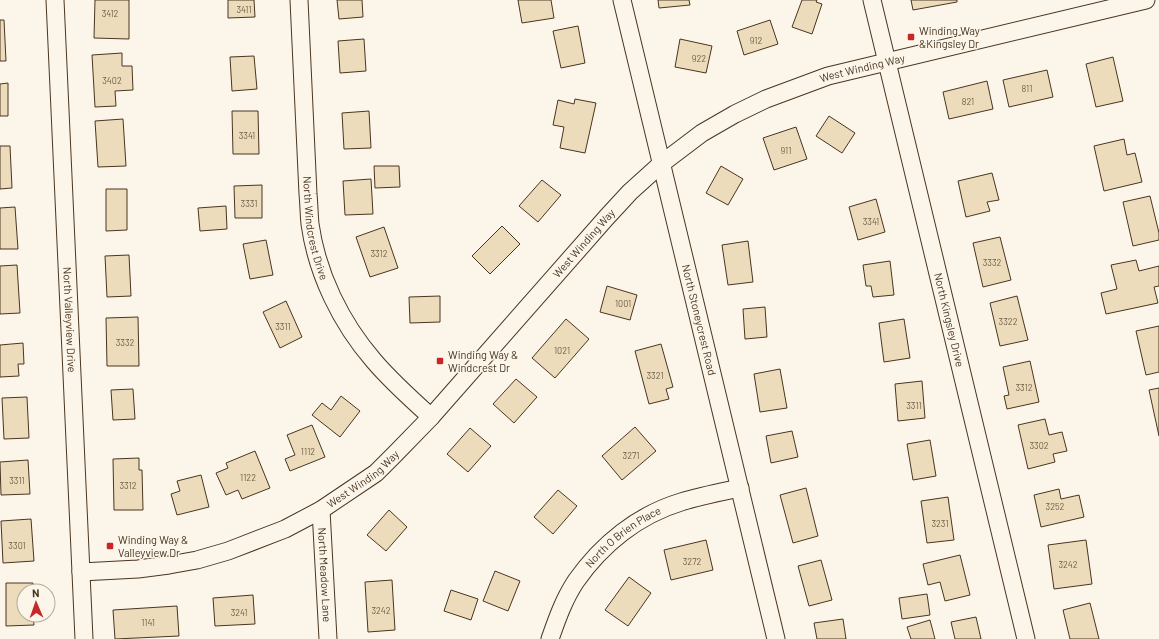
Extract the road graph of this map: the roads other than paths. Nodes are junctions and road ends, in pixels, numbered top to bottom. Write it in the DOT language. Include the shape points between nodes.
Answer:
graph roads {
  1 [pos="55,0"];
  2 [pos="299,0"];
  3 [pos="622,0"];
  4 [pos="872,0"];
  5 [pos="1146,0"];
  6 [pos="887,62"];
  7 [pos="661,164"];
  8 [pos="431,417"];
  9 [pos="740,488"];
  10 [pos="322,510"];
  11 [pos="81,572"];
  12 [pos="84,639"];
  13 [pos="328,639"];
  14 [pos="550,639"];
  15 [pos="776,639"];
  16 [pos="1026,639"];
  1 -- 11 [label="street, North Valleyview Drive"];
  2 -- 8 [label="street, North Windcrest Drive" via="310,225 326,282 357,341 389,378"];
  3 -- 7 [label="street, North Stoneycrest Road"];
  4 -- 6 [label="street, North Kingsley Drive"];
  5 -- 6 [label="street, West Winding Way"];
  6 -- 7 [label="street, West Winding Way" via="828,76 766,99 702,133"];
  6 -- 16 [label="street, North Kingsley Drive"];
  7 -- 8 [label="street, West Winding Way" via="606,218"];
  7 -- 9 [label="street, North Stoneycrest Road"];
  8 -- 10 [label="street, West Winding Way" via="376,473"];
  9 -- 14 [label="street, North O Brien Place" via="663,508 608,544 576,582"];
  9 -- 15 [label="street, North Stoneycrest Road"];
  10 -- 11 [label="street, West Winding Way" via="254,542 197,560 138,569"];
  10 -- 13 [label="street, North Meadow Lane"];
  11 -- 12 [label="street, North Valleyview Drive"];
}
